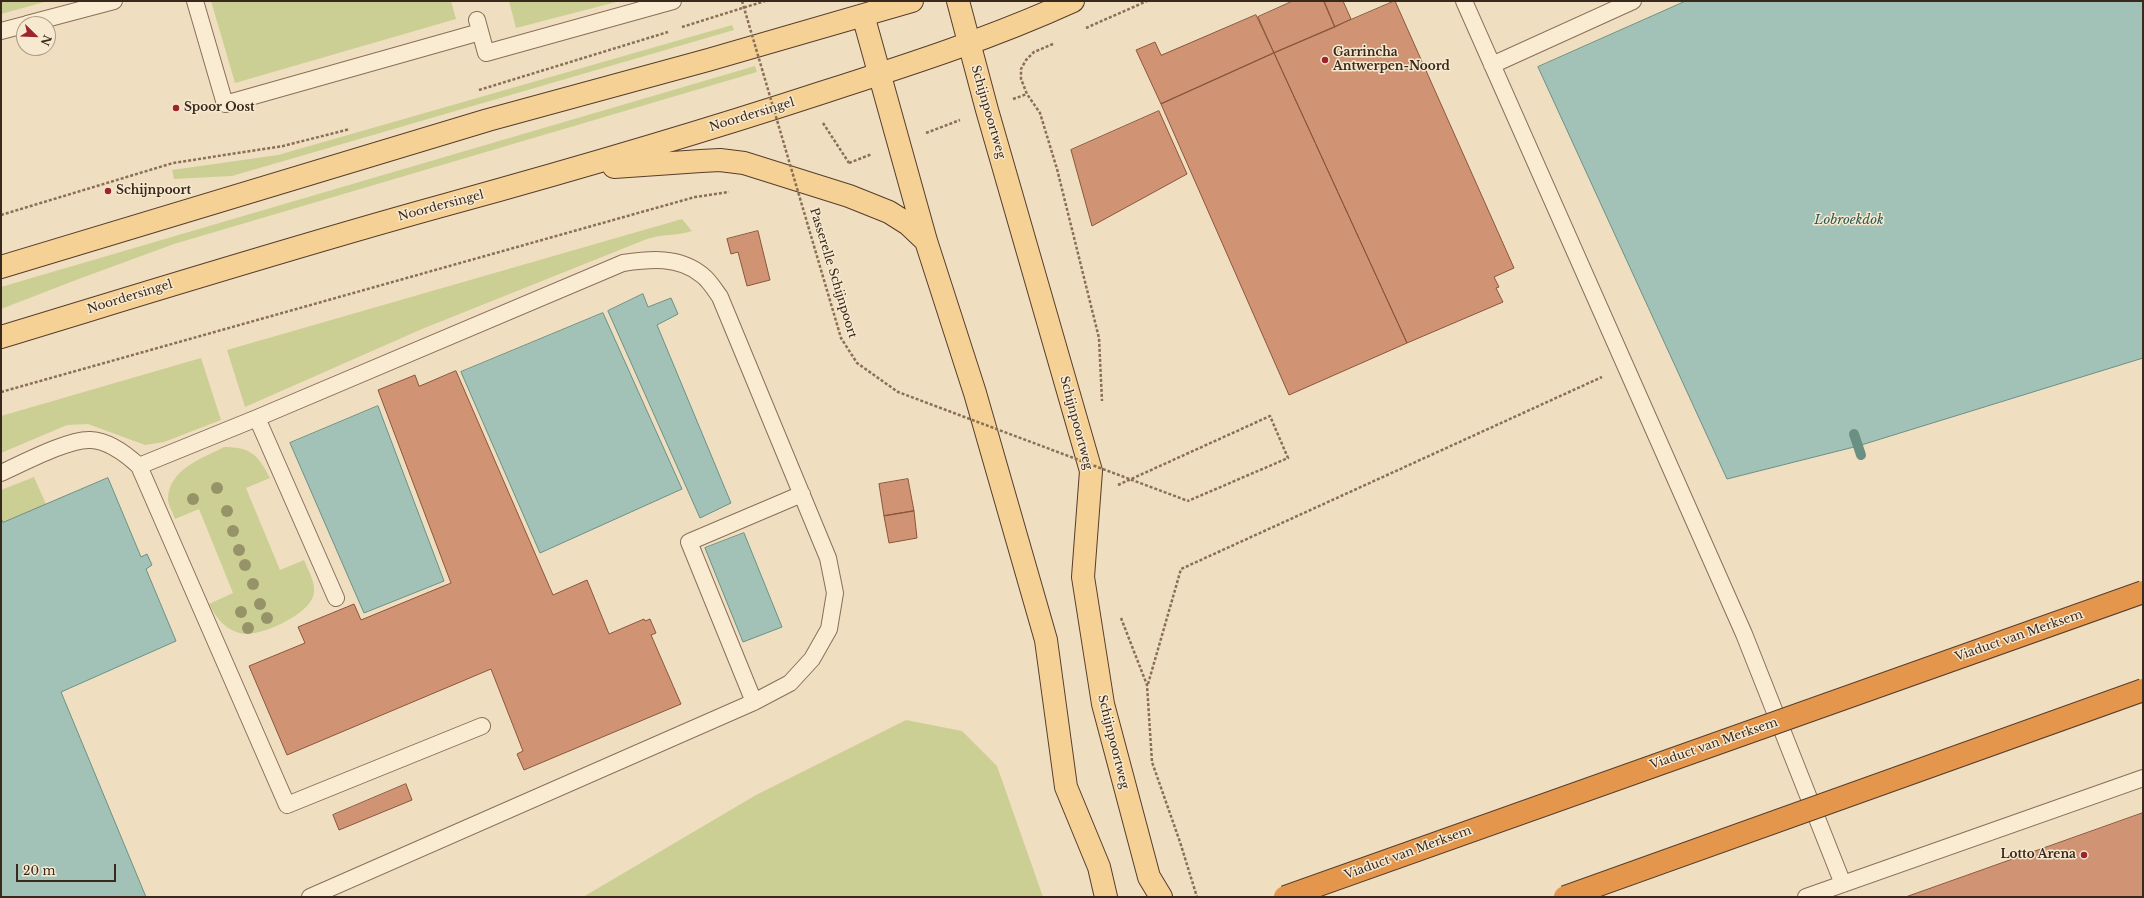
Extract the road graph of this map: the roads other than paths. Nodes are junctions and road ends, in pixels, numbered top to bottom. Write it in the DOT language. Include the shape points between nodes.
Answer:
graph roads {
  1 [pos="114,1"];
  2 [pos="195,1"];
  3 [pos="673,1"];
  4 [pos="912,1"];
  5 [pos="958,1"];
  6 [pos="1073,1"];
  7 [pos="1464,1"];
  8 [pos="1633,1"];
  9 [pos="863,15"];
  10 [pos="56,16"];
  11 [pos="16,27"];
  12 [pos="1,31"];
  13 [pos="969,45"];
  14 [pos="1492,65"];
  15 [pos="880,74"];
  16 [pos="573,169"];
  17 [pos="926,241"];
  18 [pos="1,267"];
  19 [pos="1,337"];
  20 [pos="257,418"];
  21 [pos="139,466"];
  22 [pos="1,473"];
  23 [pos="802,494"];
  24 [pos="2143,592"];
  25 [pos="336,598"];
  26 [pos="2143,690"];
  27 [pos="754,702"];
  28 [pos="482,726"];
  29 [pos="2143,778"];
  30 [pos="1843,884"];
  31 [pos="1565,896"];
  32 [pos="310,897"];
  33 [pos="1106,897"];
  34 [pos="1161,897"];
  35 [pos="1285,897"];
  36 [pos="1806,897"];
  1 -- 10 [label="lane"];
  2 -- 3 [label="lane" via="225,104 479,26 486,54"];
  4 -- 9 [label="main road"];
  5 -- 13 [label="main road, Schijnpoortweg"];
  6 -- 13 [label="main road, Noordersingel"];
  7 -- 14 [label="lane"];
  8 -- 14 [label="lane"];
  9 -- 15 [label="main road"];
  9 -- 18 [label="main road" via="481,122"];
  11 -- 12 [label="lane"];
  13 -- 15 [label="main road, Noordersingel"];
  13 -- 34 [label="main road, Schijnpoortweg" via="1090,471 1084,577 1102,704 1150,877"];
  14 -- 30 [label="lane" via="1744,634"];
  15 -- 16 [label="main road, Noordersingel"];
  15 -- 17 [label="main road"];
  16 -- 17 [label="main road" via="700,161 744,163 850,196 889,212 908,224"];
  16 -- 19 [label="main road, Noordersingel" via="313,241"];
  17 -- 33 [label="main road" via="975,393 1046,640 1066,787 1099,867"];
  20 -- 21 [label="lane"];
  20 -- 23 [label="lane" via="623,263 654,258 680,263 702,275 720,297"];
  20 -- 25 [label="lane"];
  21 -- 22 [label="lane" via="127,455 90,440 72,443"];
  21 -- 28 [label="lane" via="287,805"];
  23 -- 27 [label="lane" via="828,558 835,593 829,629 812,659 790,683"];
  23 -- 27 [label="lane" via="689,542"];
  24 -- 35 [label="highway, Viaduct van Merksem, bridge"];
  26 -- 31 [label="highway, bridge"];
  27 -- 32 [label="lane"];
  29 -- 30 [label="lane"];
  30 -- 36 [label="lane"];
}
